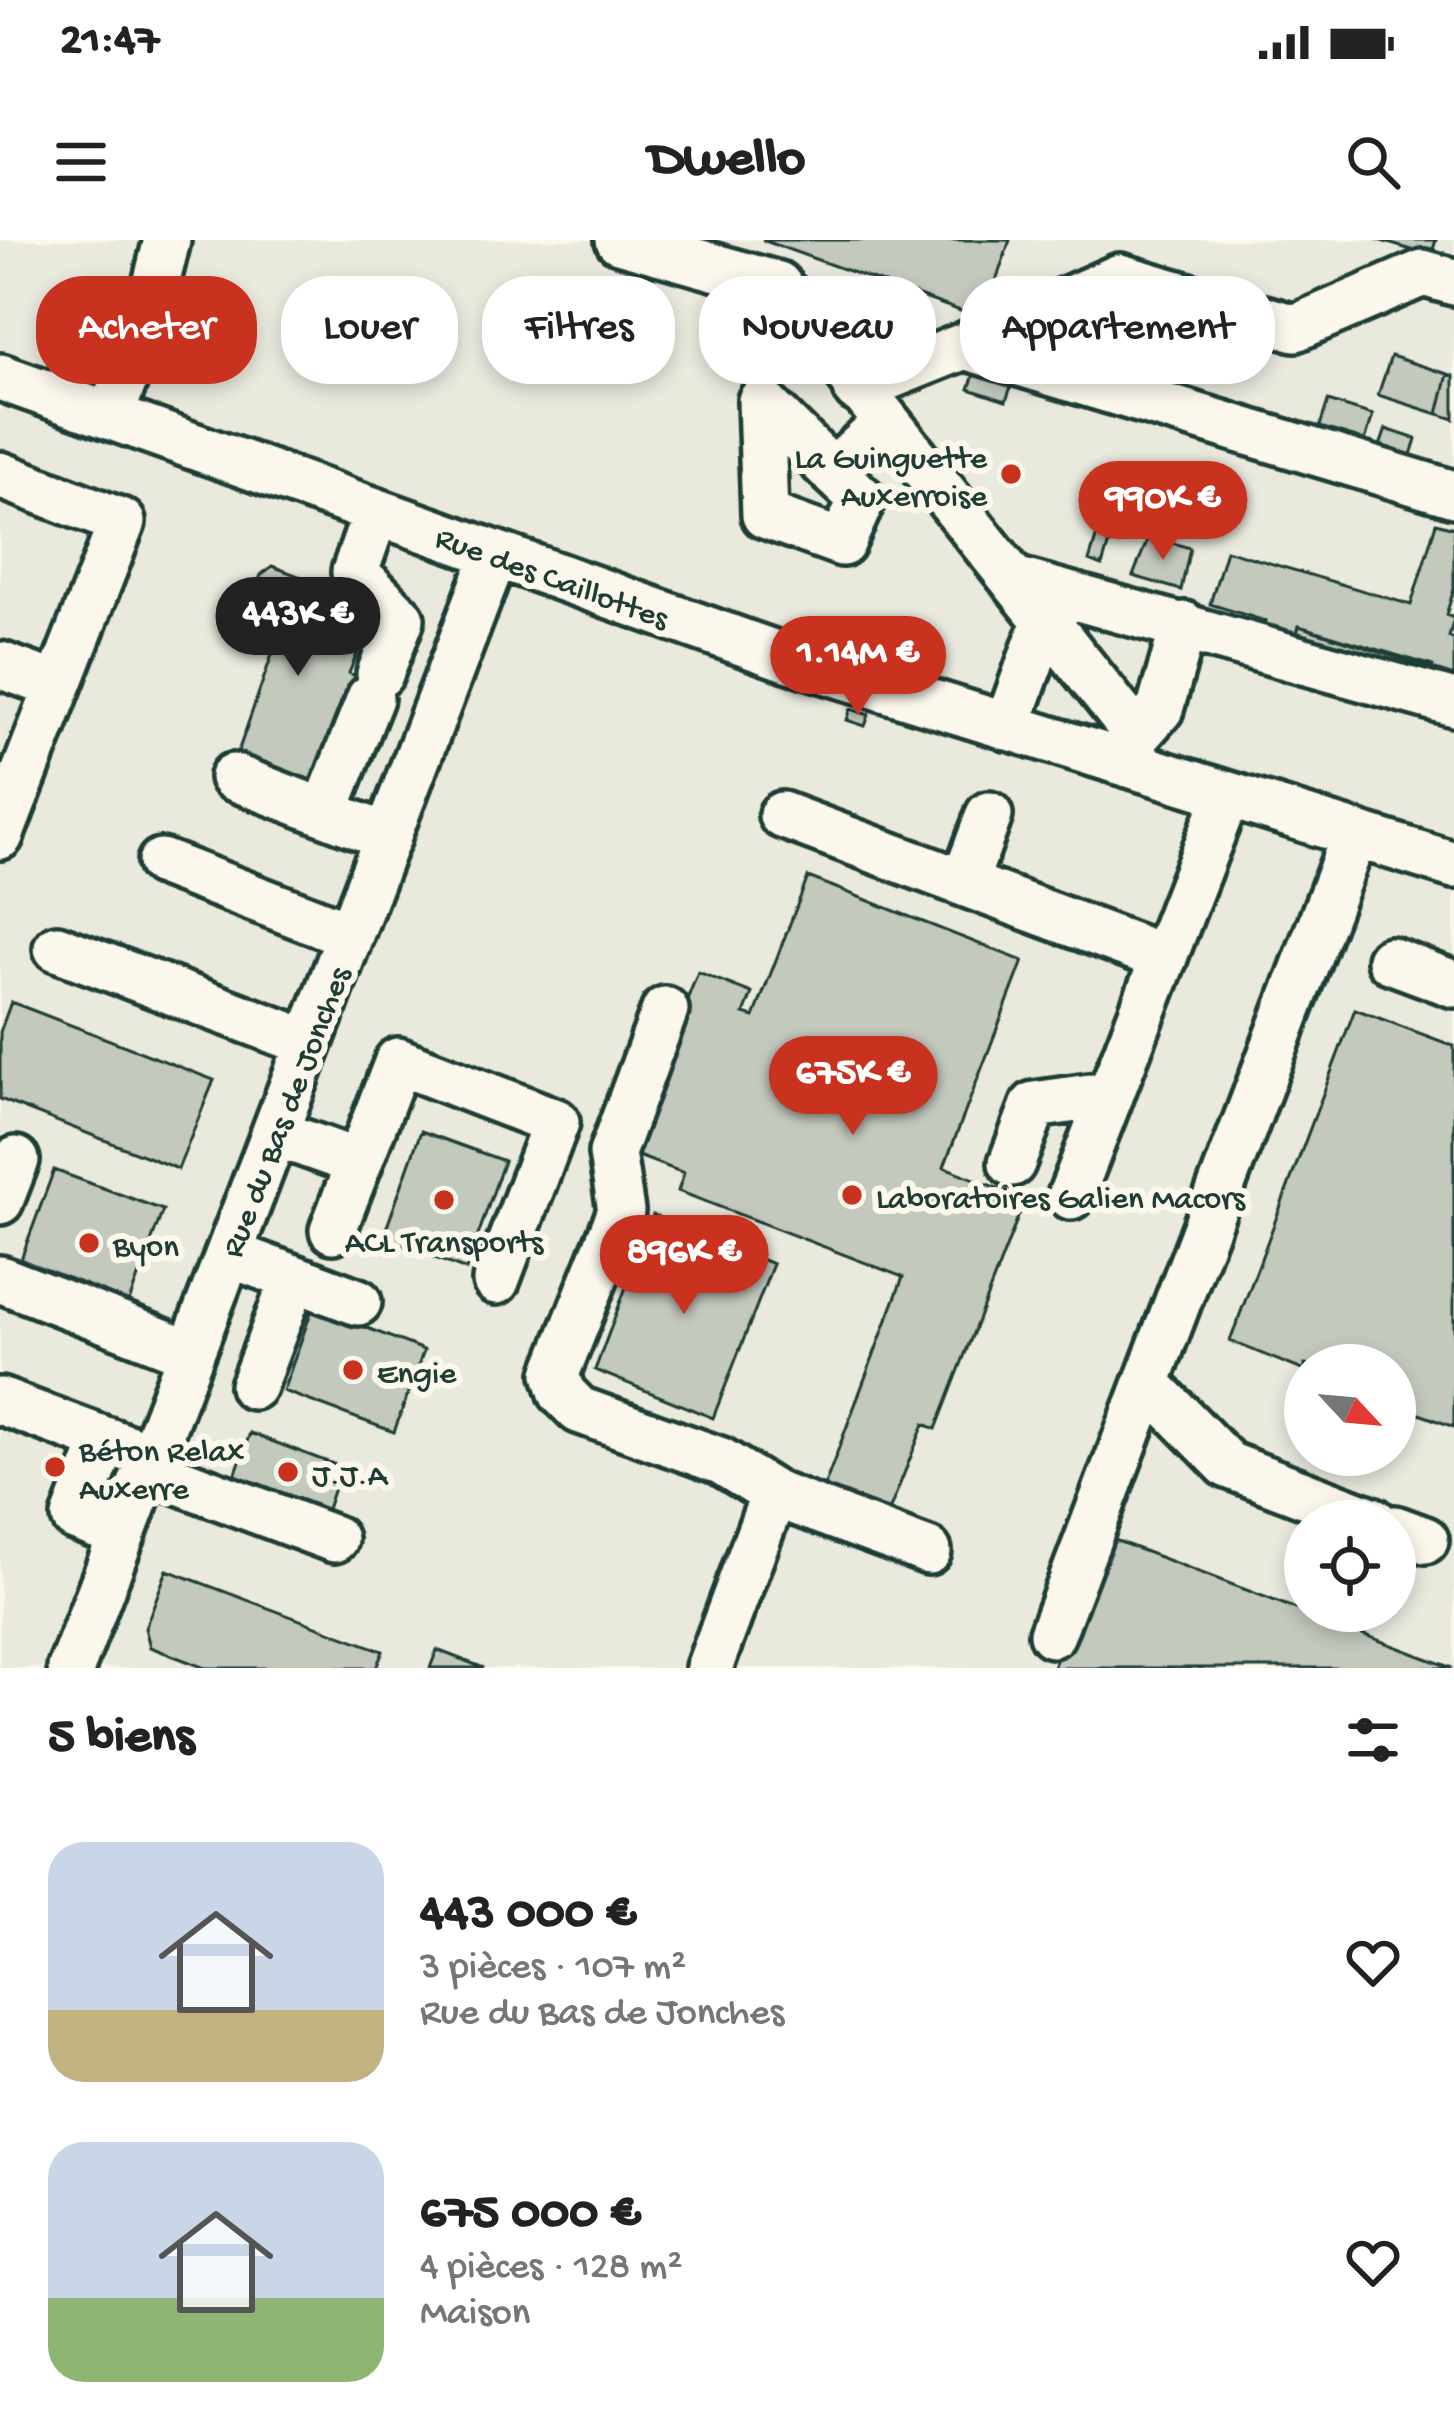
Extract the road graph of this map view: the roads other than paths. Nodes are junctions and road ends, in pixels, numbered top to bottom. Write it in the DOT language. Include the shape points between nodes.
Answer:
graph roads {
  1 [pos="167,240"];
  2 [pos="619,240"];
  3 [pos="1454,282"];
  4 [pos="1275,322"];
  5 [pos="960,349"];
  6 [pos="0,377"];
  7 [pos="1090,384"];
  8 [pos="872,406"];
  9 [pos="110,416"];
  10 [pos="833,472"];
  11 [pos="0,476"];
  12 [pos="1454,494"];
  13 [pos="376,512"];
  14 [pos="495,554"];
  15 [pos="1018,581"];
  16 [pos="1047,616"];
  17 [pos="1184,625"];
  18 [pos="0,665"];
  19 [pos="58,686"];
  20 [pos="1454,704"];
  21 [pos="1007,727"];
  22 [pos="1132,750"];
  23 [pos="233,777"];
  24 [pos="1227,794"];
  25 [pos="325,812"];
  26 [pos="782,815"];
  27 [pos="989,815"];
  28 [pos="1354,834"];
  29 [pos="0,836"];
  30 [pos="388,836"];
  31 [pos="161,862"];
  32 [pos="1454,865"];
  33 [pos="964,883"];
  34 [pos="350,935"];
  35 [pos="57,948"];
  36 [pos="1164,958"];
  37 [pos="1390,960"];
  38 [pos="1454,984"];
  39 [pos="665,1010"];
  40 [pos="309,1043"];
  41 [pos="1111,1094"];
  42 [pos="275,1133"];
  43 [pos="359,1163"];
  44 [pos="1012,1163"];
  45 [pos="1071,1196"];
  46 [pos="333,1230"];
  47 [pos="207,1273"];
  48 [pos="294,1278"];
  49 [pos="0,1280"];
  50 [pos="496,1281"];
  51 [pos="358,1302"];
  52 [pos="191,1353"];
  53 [pos="1147,1383"];
  54 [pos="254,1386"];
  55 [pos="0,1401"];
  56 [pos="105,1440"];
  57 [pos="149,1463"];
  58 [pos="774,1494"];
  59 [pos="1319,1500"];
  60 [pos="122,1535"];
  61 [pos="334,1539"];
  62 [pos="928,1552"];
  63 [pos="1052,1634"];
  64 [pos="76,1667"];
  65 [pos="709,1668"];
  1 -- 9 [label="street" via="148,321"];
  2 -- 8 [label="street" via="778,285"];
  3 -- 4 [label="street" via="1423,273 1295,328"];
  5 -- 8 [label="street"];
  6 -- 9 [label="street, Rue des Caillottes"];
  7 -- 12 [label="street"];
  8 -- 10 [label="street"];
  8 -- 15 [label="street"];
  9 -- 13 [label="street, Rue des Caillottes"];
  11 -- 19 [label="street" via="122,522"];
  13 -- 14 [label="street, Rue des Caillottes"];
  13 -- 25 [label="street" via="355,572 401,619"];
  14 -- 21 [label="street, Rue des Caillottes"];
  14 -- 30 [label="street, Rue du Bas de Jonches"];
  15 -- 16 [label="street"];
  15 -- 17 [label="street"];
  16 -- 21 [label="street"];
  16 -- 22 [label="street"];
  17 -- 20 [label="street"];
  17 -- 22 [label="street" via="1160,710"];
  18 -- 19 [label="street"];
  19 -- 29 [label="street"];
  21 -- 22 [label="street, Rue des Caillottes"];
  22 -- 24 [label="street, Rue des Caillottes"];
  23 -- 25 [label="street"];
  24 -- 28 [label="street, Rue des Caillottes"];
  24 -- 36 [label="street"];
  25 -- 30 [label="street"];
  26 -- 33 [label="street"];
  27 -- 33 [label="street"];
  28 -- 32 [label="street, Rue des Caillottes"];
  28 -- 53 [label="street"];
  30 -- 34 [label="street, Rue du Bas de Jonches"];
  31 -- 34 [label="street"];
  33 -- 36 [label="street"];
  34 -- 40 [label="street, Rue du Bas de Jonches"];
  35 -- 40 [label="street"];
  36 -- 41 [label="street"];
  37 -- 38 [label="street"];
  39 -- 58 [label="street" via="612,1153 621,1211 556,1374 579,1410 721,1461"];
  40 -- 42 [label="street, Rue du Bas de Jonches"];
  41 -- 44 [label="street" via="1034,1105"];
  41 -- 45 [label="street"];
  42 -- 43 [label="street"];
  42 -- 47 [label="street, Rue du Bas de Jonches"];
  43 -- 46 [label="street"];
  43 -- 50 [label="street" via="398,1061 556,1122"];
  47 -- 48 [label="street"];
  47 -- 52 [label="street, Rue du Bas de Jonches"];
  48 -- 51 [label="street"];
  48 -- 54 [label="street"];
  49 -- 52 [label="street"];
  52 -- 57 [label="street, Rue du Bas de Jonches"];
  53 -- 59 [label="street" via="1228,1465"];
  53 -- 63 [label="street"];
  55 -- 56 [label="street"];
  56 -- 57 [label="street"];
  56 -- 60 [label="street" via="75,1516"];
  57 -- 60 [label="street, Rue du Bas de Jonches"];
  57 -- 61 [label="street"];
  58 -- 62 [label="street"];
  58 -- 65 [label="street"];
  60 -- 64 [label="street, Rue du Bas de Jonches"];
}
